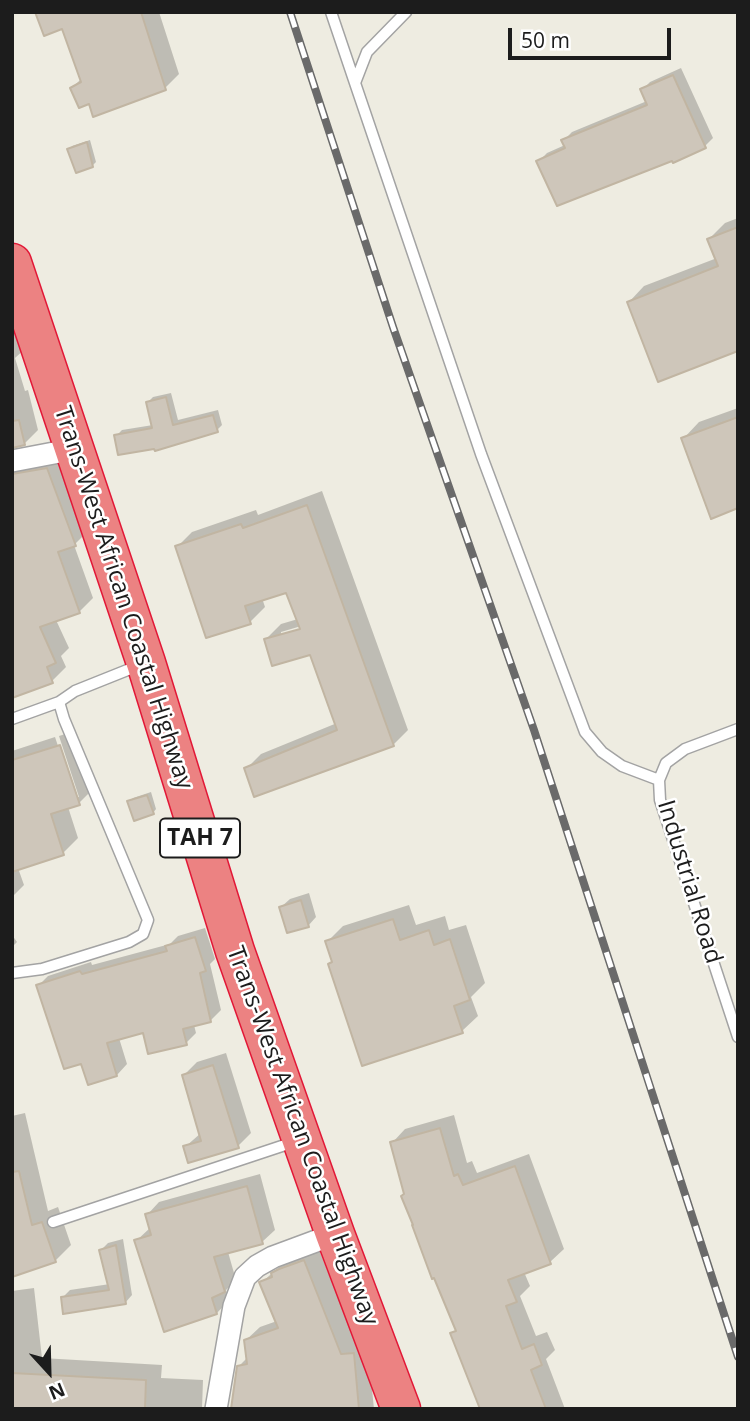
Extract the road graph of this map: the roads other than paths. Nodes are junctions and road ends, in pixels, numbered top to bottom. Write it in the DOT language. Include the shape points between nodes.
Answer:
graph roads {
  1 [pos="331,12"];
  2 [pos="406,12"];
  3 [pos="355,83"];
  4 [pos="12,263"];
  5 [pos="75,449"];
  6 [pos="12,461"];
  7 [pos="146,663"];
  8 [pos="59,702"];
  9 [pos="12,719"];
  10 [pos="738,729"];
  11 [pos="659,780"];
  12 [pos="12,973"];
  13 [pos="738,1037"];
  14 [pos="301,1140"];
  15 [pos="53,1222"];
  16 [pos="335,1234"];
  17 [pos="216,1409"];
  18 [pos="401,1409"];
  1 -- 3 [label="lane"];
  2 -- 3 [label="lane" via="367,52"];
  3 -- 11 [label="lane" via="481,454 585,732 622,766"];
  4 -- 5 [label="highway, Trans-West African Coastal Highway / TAH 7"];
  5 -- 6 [label="street"];
  5 -- 7 [label="highway, Trans-West African Coastal Highway / TAH 7"];
  7 -- 8 [label="lane"];
  7 -- 14 [label="highway, Trans-West African Coastal Highway / TAH 7" via="235,951"];
  8 -- 9 [label="lane"];
  8 -- 12 [label="lane" via="148,920 143,934 129,942 43,969"];
  10 -- 11 [label="lane, Industrial Road" via="685,749 666,764"];
  11 -- 13 [label="lane, Industrial Road" via="660,800"];
  14 -- 15 [label="lane"];
  14 -- 16 [label="highway, Trans-West African Coastal Highway / TAH 7"];
  16 -- 17 [label="street" via="273,1257 245,1278 234,1306"];
  16 -- 18 [label="highway, Trans-West African Coastal Highway / TAH 7"];
}
